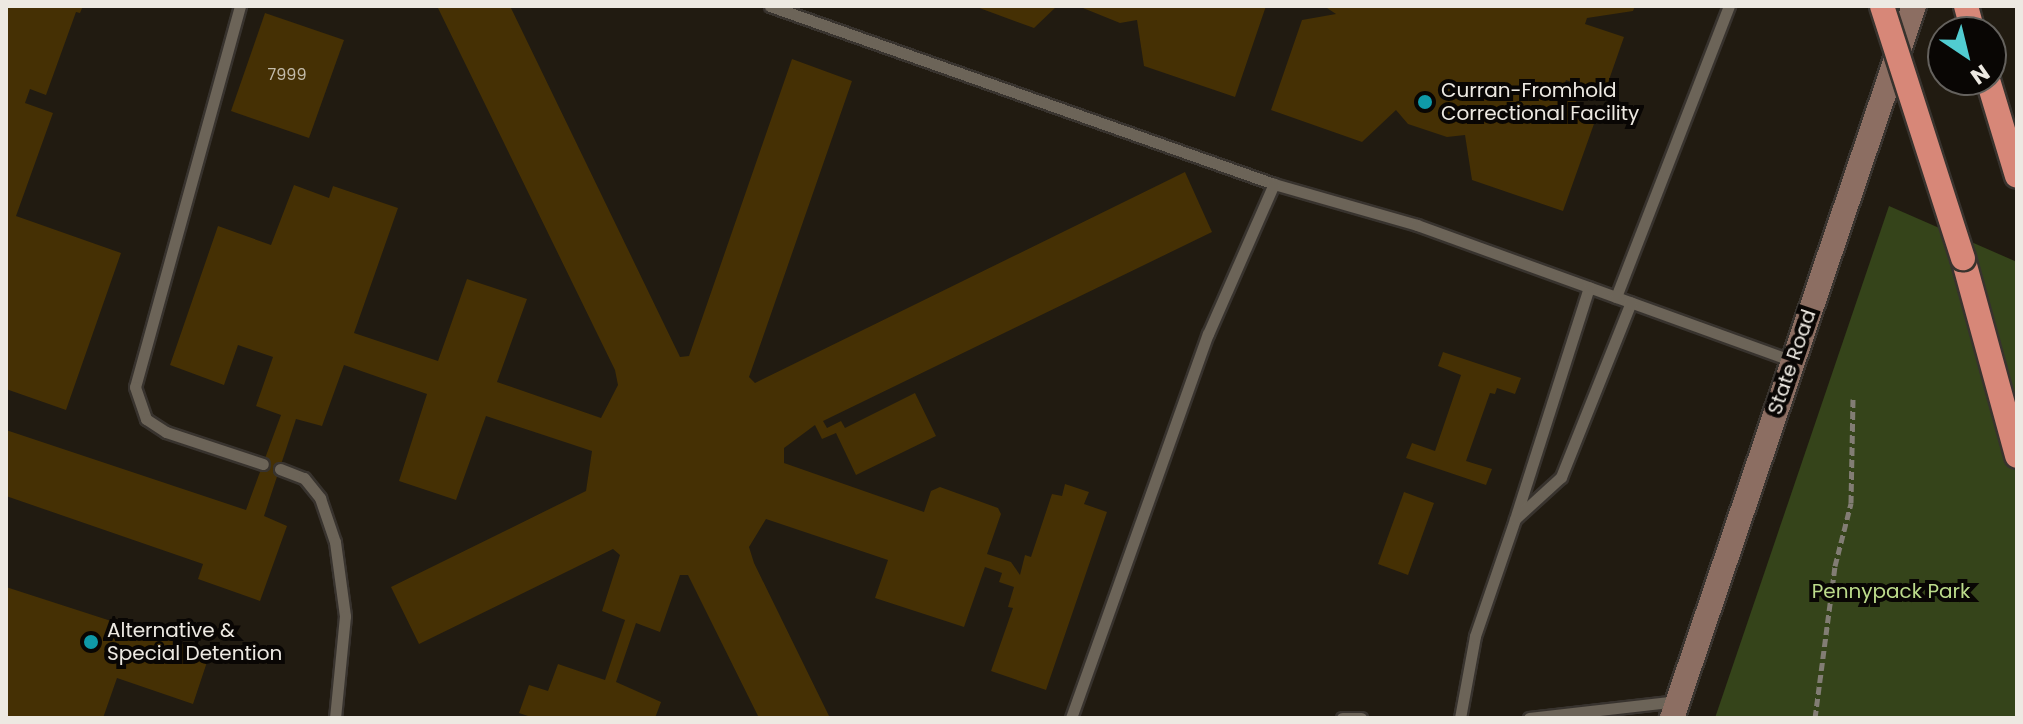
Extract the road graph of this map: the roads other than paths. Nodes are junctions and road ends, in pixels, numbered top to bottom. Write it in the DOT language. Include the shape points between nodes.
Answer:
graph roads {
  1 [pos="240,6"];
  2 [pos="770,6"];
  3 [pos="1729,6"];
  4 [pos="1882,6"];
  5 [pos="1914,6"];
  6 [pos="1993,96"];
  7 [pos="2017,176"];
  8 [pos="1274,184"];
  9 [pos="1589,287"];
  10 [pos="1616,297"];
  11 [pos="1631,302"];
  12 [pos="1792,361"];
  13 [pos="2017,456"];
  14 [pos="263,464"];
  15 [pos="280,469"];
  16 [pos="1515,519"];
  17 [pos="1675,709"];
  18 [pos="335,718"];
  19 [pos="1071,718"];
  20 [pos="1342,718"];
  21 [pos="1361,718"];
  22 [pos="1460,718"];
  23 [pos="1529,718"];
  1 -- 14 [label="lane" via="135,387 146,419 166,432"];
  2 -- 8 [label="lane"];
  3 -- 10 [label="lane"];
  4 -- 13 [label="highway, bridge" via="1963,258"];
  5 -- 12 [label="main road, State Road"];
  6 -- 7 [label="highway"];
  8 -- 9 [label="lane" via="1417,225"];
  8 -- 19 [label="lane" via="1208,334"];
  9 -- 10 [label="lane"];
  9 -- 16 [label="lane"];
  10 -- 11 [label="lane"];
  11 -- 12 [label="lane"];
  11 -- 16 [label="lane" via="1564,469"];
  12 -- 17 [label="main road, State Road"];
  15 -- 18 [label="lane" via="304,478 320,498 335,542 345,616"];
  16 -- 22 [label="lane" via="1475,636"];
  17 -- 23 [label="lane"];
  20 -- 21 [label="lane"];
}
